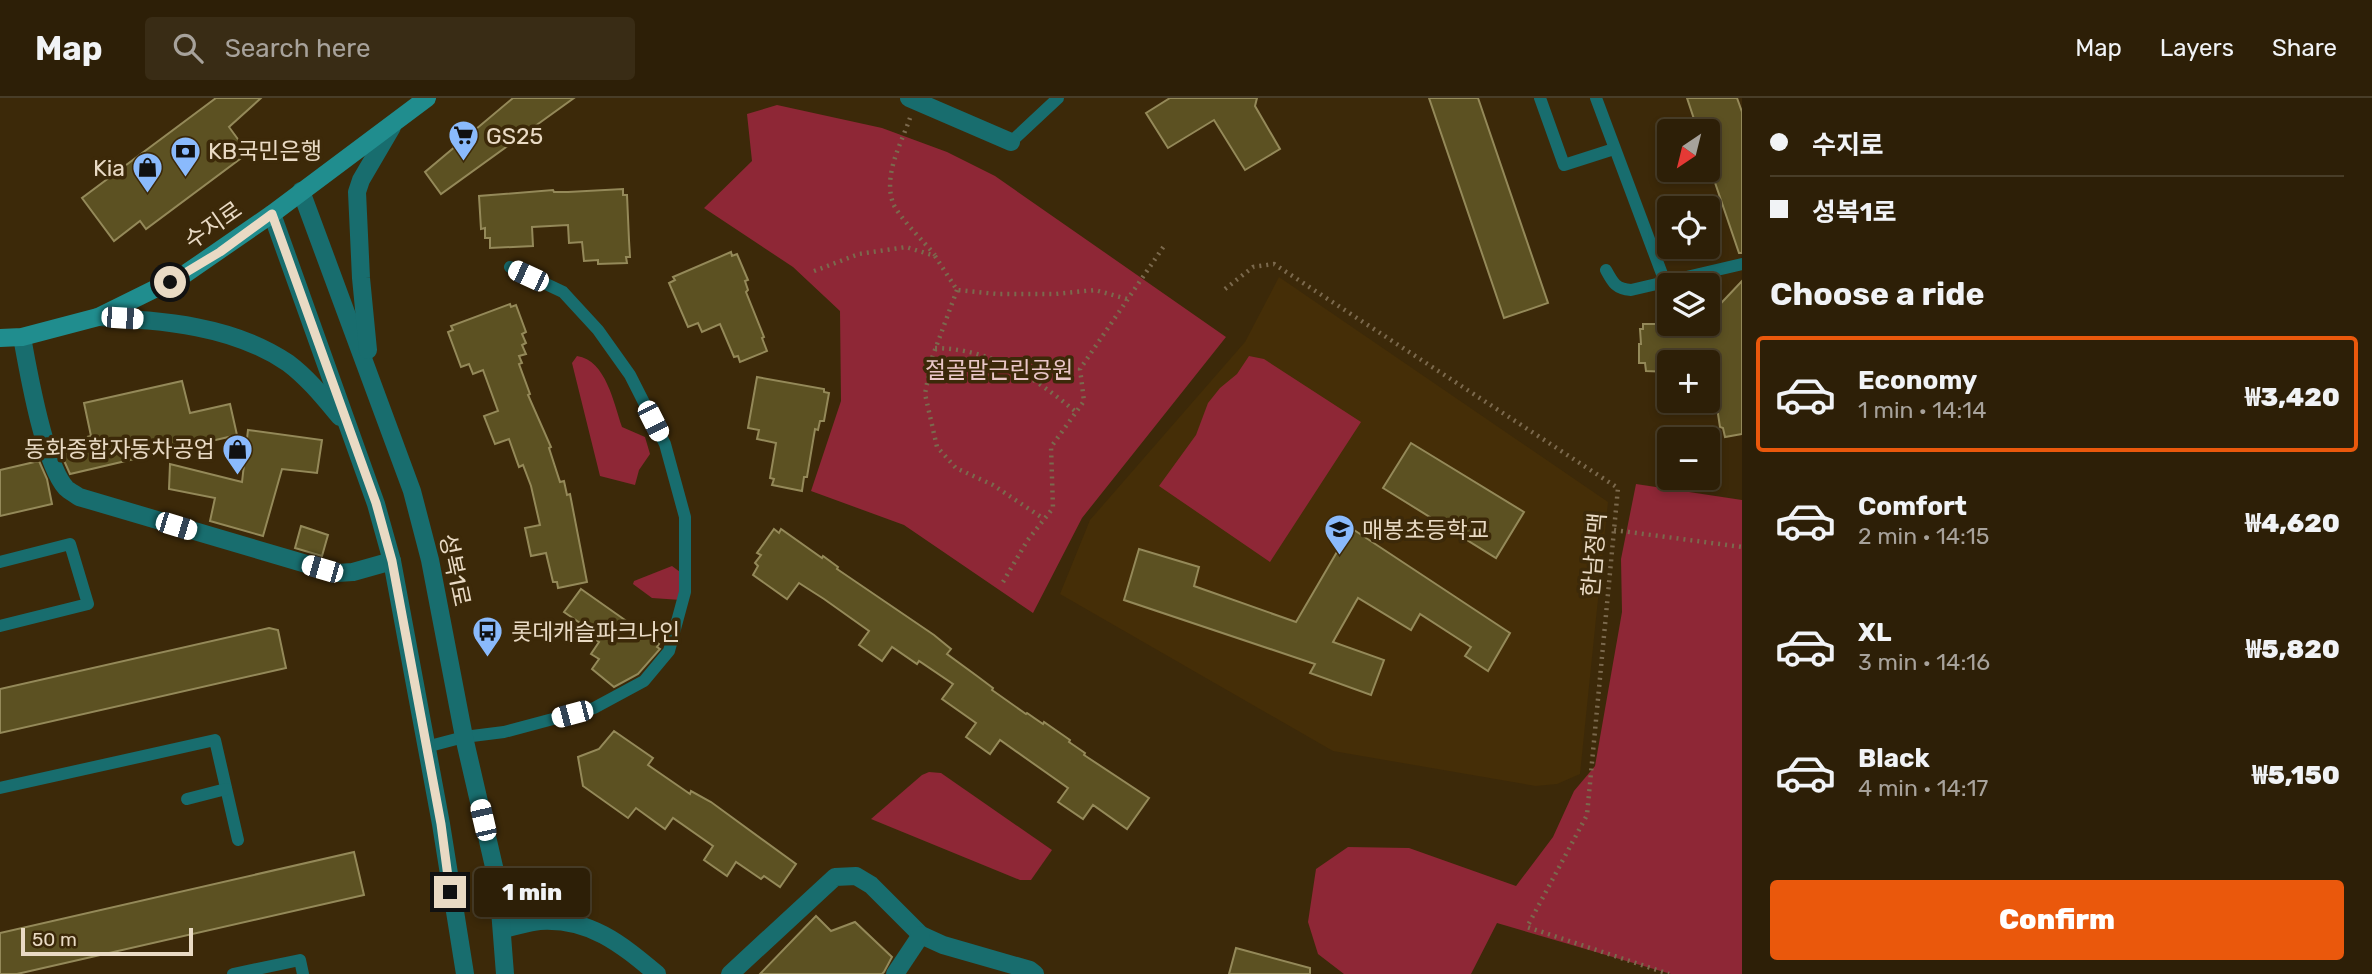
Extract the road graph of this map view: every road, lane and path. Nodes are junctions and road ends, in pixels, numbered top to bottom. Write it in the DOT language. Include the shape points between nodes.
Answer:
graph roads {
  1 [pos="428,98"];
  2 [pos="1058,98"];
  3 [pos="1540,98"];
  4 [pos="1596,98"];
  5 [pos="913,99"];
  6 [pos="392,127"];
  7 [pos="1011,142"];
  8 [pos="1614,149"];
  9 [pos="301,191"];
  10 [pos="272,214"];
  11 [pos="1164,246"];
  12 [pos="935,256"];
  13 [pos="1742,264"];
  14 [pos="510,267"];
  15 [pos="1606,270"];
  16 [pos="814,271"];
  17 [pos="1662,273"];
  18 [pos="1704,273"];
  19 [pos="1657,284"];
  20 [pos="1226,289"];
  21 [pos="957,290"];
  22 [pos="1127,299"];
  23 [pos="98,317"];
  24 [pos="22,337"];
  25 [pos="0,338"];
  26 [pos="935,348"];
  27 [pos="372,381"];
  28 [pos="1076,412"];
  29 [pos="347,425"];
  30 [pos="1044,519"];
  31 [pos="1614,530"];
  32 [pos="1742,547"];
  33 [pos="392,561"];
  34 [pos="0,562"];
  35 [pos="1003,582"];
  36 [pos="0,626"];
  37 [pos="464,737"];
  38 [pos="426,747"];
  39 [pos="0,788"];
  40 [pos="226,789"];
  41 [pos="187,799"];
  42 [pos="238,840"];
  43 [pos="503,929"];
  44 [pos="921,935"];
  45 [pos="252,972"];
  46 [pos="233,974"];
  47 [pos="303,974"];
  48 [pos="465,974"];
  49 [pos="505,974"];
  50 [pos="657,974"];
  51 [pos="730,974"];
  52 [pos="895,974"];
  53 [pos="1035,974"];
  54 [pos="1669,974"];
  1 -- 6 [label="main road, 수지로"];
  2 -- 7 [label="lane"];
  3 -- 8 [label="lane" via="1564,165"];
  4 -- 8 [label="lane"];
  5 -- 7 [label="street"];
  5 -- 12 [label="path" via="890,187 894,205"];
  6 -- 9 [label="main road, 수지로"];
  6 -- 27 [label="street" via="357,192"];
  8 -- 17 [label="lane"];
  9 -- 10 [label="main road, 수지로"];
  9 -- 27 [label="street, 성복1로"];
  10 -- 23 [label="main road, 수지로" via="185,274"];
  10 -- 29 [label="street"];
  11 -- 22 [label="path"];
  12 -- 16 [label="path" via="906,247 859,254"];
  12 -- 21 [label="path"];
  13 -- 18 [label="lane"];
  14 -- 37 [label="lane" via="563,292 630,375 665,444 685,517 685,592 669,651 644,681 594,708 504,732"];
  15 -- 19 [label="lane" via="1620,289"];
  20 -- 31 [label="path, 한남정맥" via="1253,267 1274,264 1618,488"];
  21 -- 22 [label="path" via="1055,294 1095,290"];
  21 -- 26 [label="path"];
  22 -- 28 [label="path" via="1080,369 1084,401"];
  23 -- 24 [label="main road, 수지로"];
  23 -- 29 [label="street" via="170,321 260,346 317,389"];
  24 -- 25 [label="main road, 수지로"];
  24 -- 33 [label="street" via="52,460 66,488 79,497 337,573"];
  26 -- 28 [label="path" via="993,357 1046,387"];
  26 -- 30 [label="path" via="925,394 937,447 956,468 993,485"];
  27 -- 37 [label="street, 성복1로" via="412,491 430,560"];
  28 -- 30 [label="path" via="1051,447 1053,508"];
  29 -- 33 [label="street"];
  30 -- 35 [label="path"];
  31 -- 32 [label="path"];
  31 -- 54 [label="path, 한남정맥" via="1587,815 1528,928"];
  33 -- 38 [label="street"];
  34 -- 36 [label="lane" via="70,544 88,604"];
  37 -- 38 [label="lane"];
  37 -- 43 [label="street, 성복1로" via="498,884"];
  38 -- 48 [label="street"];
  39 -- 40 [label="lane" via="215,740"];
  40 -- 41 [label="lane"];
  40 -- 42 [label="lane"];
  43 -- 49 [label="street, 성복1로"];
  43 -- 50 [label="street" via="540,921 583,925 620,943"];
  44 -- 51 [label="street" via="871,885 856,876 835,877"];
  44 -- 52 [label="street"];
  44 -- 53 [label="street"];
  45 -- 46 [label="lane"];
  45 -- 47 [label="lane" via="300,960"];
}
